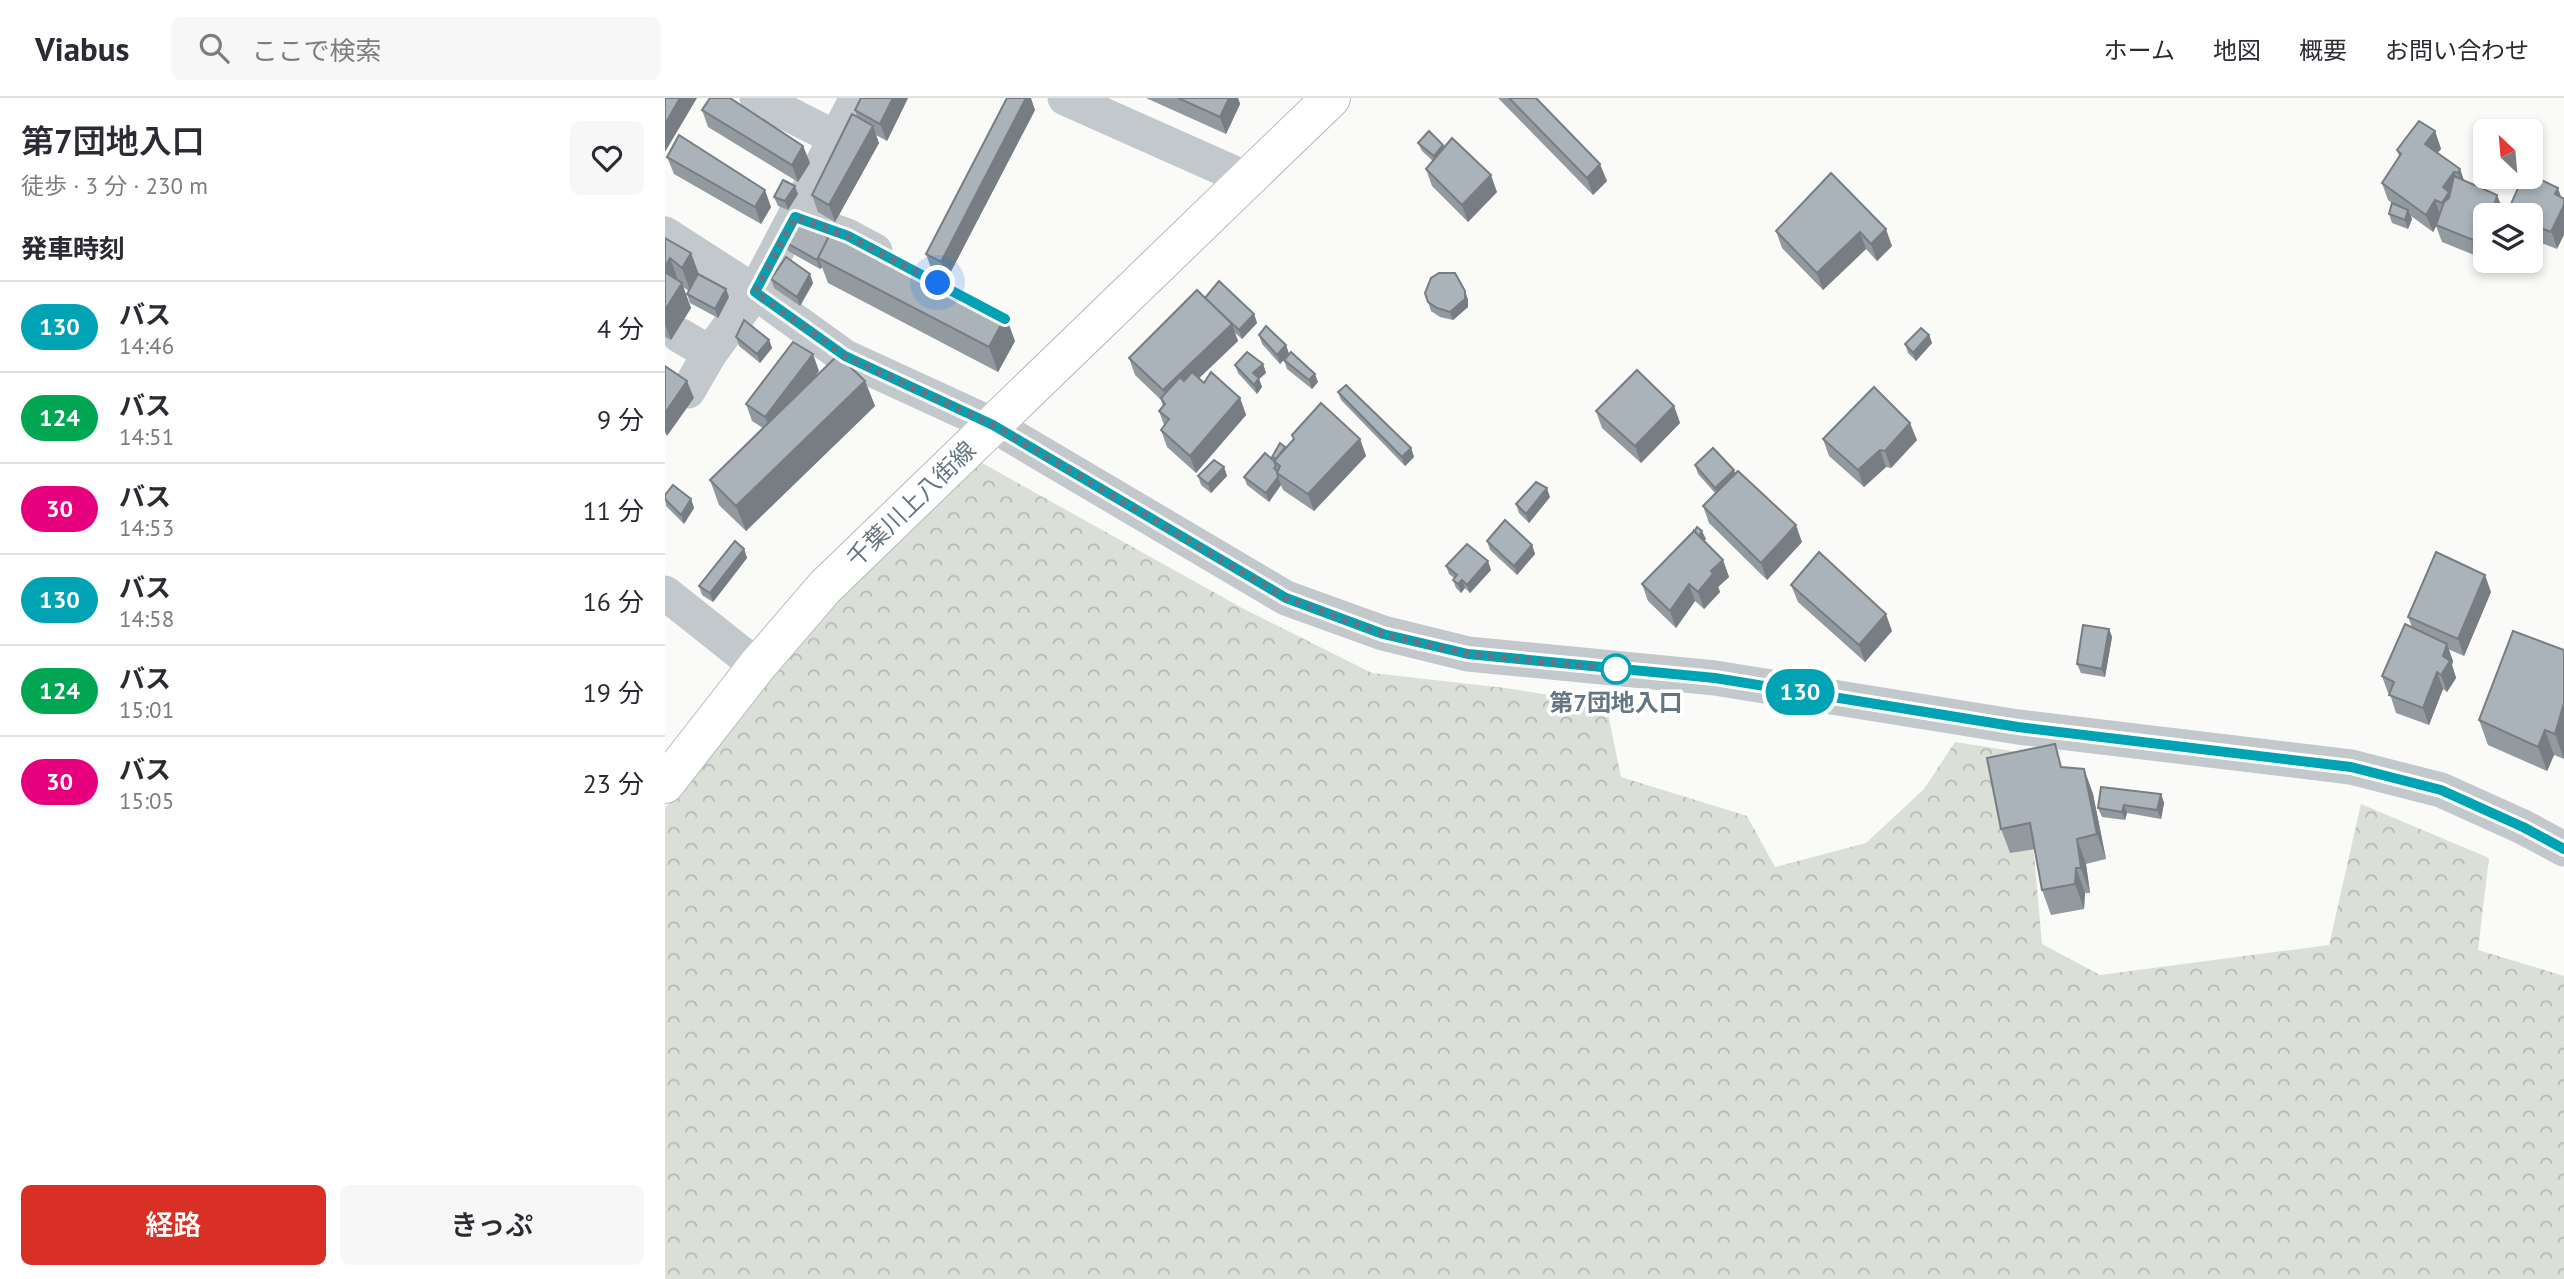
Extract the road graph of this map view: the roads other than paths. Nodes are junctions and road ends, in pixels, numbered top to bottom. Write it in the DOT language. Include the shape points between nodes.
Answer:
graph roads {
  1 [pos="757,98"];
  2 [pos="857,98"];
  3 [pos="1065,98"];
  4 [pos="1331,98"];
  5 [pos="836,138"];
  6 [pos="1247,179"];
  7 [pos="795,217"];
  8 [pos="665,234"];
  9 [pos="908,268"];
  10 [pos="755,292"];
  11 [pos="680,335"];
  12 [pos="710,353"];
  13 [pos="688,391"];
  14 [pos="993,425"];
  15 [pos="665,593"];
  16 [pos="757,666"];
  17 [pos="665,784"];
  18 [pos="2564,849"];
  1 -- 5 [label="street"];
  2 -- 5 [label="street"];
  3 -- 6 [label="street"];
  4 -- 6 [label="main road, 千葉川上八街線"];
  5 -- 7 [label="street"];
  6 -- 14 [label="main road, 千葉川上八街線"];
  7 -- 9 [label="street" via="848,236"];
  7 -- 10 [label="street"];
  8 -- 10 [label="street"];
  10 -- 12 [label="street"];
  10 -- 14 [label="street" via="845,356"];
  11 -- 12 [label="street"];
  12 -- 13 [label="street"];
  14 -- 16 [label="main road, 千葉川上八街線" via="825,587"];
  14 -- 18 [label="street" via="1286,598 1383,634 1468,654 1715,678 2018,727 2351,767 2441,790"];
  15 -- 16 [label="street"];
  16 -- 17 [label="main road, 千葉川上八街線"];
}
